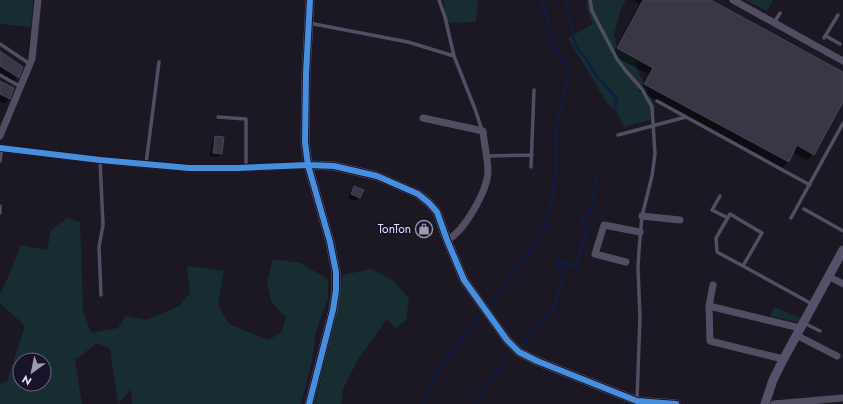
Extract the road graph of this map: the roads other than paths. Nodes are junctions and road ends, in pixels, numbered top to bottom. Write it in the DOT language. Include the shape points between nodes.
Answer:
graph roads {
  1 [pos="38,0"];
  2 [pos="310,0"];
  3 [pos="439,0"];
  4 [pos="590,0"];
  5 [pos="733,0"];
  6 [pos="780,13"];
  7 [pos="838,15"];
  8 [pos="308,22"];
  9 [pos="774,23"];
  10 [pos="0,44"];
  11 [pos="840,44"];
  12 [pos="454,56"];
  13 [pos="843,61"];
  14 [pos="159,62"];
  15 [pos="30,64"];
  16 [pos="0,75"];
  17 [pos="21,87"];
  18 [pos="534,90"];
  19 [pos="658,101"];
  20 [pos="218,117"];
  21 [pos="686,117"];
  22 [pos="423,118"];
  23 [pos="843,123"];
  24 [pos="653,125"];
  25 [pos="483,132"];
  26 [pos="618,135"];
  27 [pos="0,136"];
  28 [pos="1,148"];
  29 [pos="532,155"];
  30 [pos="486,156"];
  31 [pos="100,160"];
  32 [pos="0,161"];
  33 [pos="146,164"];
  34 [pos="308,165"];
  35 [pos="531,167"];
  36 [pos="246,168"];
  37 [pos="810,185"];
  38 [pos="720,196"];
  39 [pos="0,206"];
  40 [pos="804,209"];
  41 [pos="0,213"];
  42 [pos="642,216"];
  43 [pos="728,218"];
  44 [pos="791,218"];
  45 [pos="680,220"];
  46 [pos="843,231"];
  47 [pos="640,232"];
  48 [pos="447,240"];
  49 [pos="843,250"];
  50 [pos="626,262"];
  51 [pos="743,266"];
  52 [pos="828,276"];
  53 [pos="843,284"];
  54 [pos="712,285"];
  55 [pos="101,295"];
  56 [pos="813,305"];
  57 [pos="709,306"];
  58 [pos="800,328"];
  59 [pos="820,331"];
  60 [pos="837,356"];
  61 [pos="783,360"];
  62 [pos="843,398"];
  63 [pos="637,403"];
  64 [pos="309,404"];
  65 [pos="676,404"];
  66 [pos="765,404"];
  67 [pos="774,404"];
  1 -- 15 [label="street"];
  2 -- 8 [label="street"];
  3 -- 12 [label="lane"];
  4 -- 24 [label="lane" via="592,11 617,59 642,89 652,107"];
  5 -- 9 [label="street"];
  6 -- 9 [label="lane"];
  7 -- 11 [label="lane" via="825,37"];
  8 -- 12 [label="lane" via="408,42"];
  8 -- 34 [label="street" via="305,135"];
  9 -- 13 [label="street"];
  10 -- 15 [label="lane"];
  12 -- 25 [label="lane"];
  14 -- 33 [label="lane"];
  15 -- 17 [label="street"];
  16 -- 17 [label="lane"];
  17 -- 27 [label="street"];
  18 -- 29 [label="lane"];
  19 -- 21 [label="lane"];
  20 -- 36 [label="lane" via="246,119"];
  21 -- 24 [label="lane"];
  21 -- 37 [label="lane"];
  22 -- 25 [label="street"];
  23 -- 37 [label="lane"];
  24 -- 26 [label="lane"];
  24 -- 42 [label="lane" via="655,154"];
  25 -- 30 [label="street"];
  28 -- 31 [label="street"];
  28 -- 32 [label="lane"];
  29 -- 30 [label="lane"];
  29 -- 35 [label="lane"];
  30 -- 48 [label="street" via="488,173 478,203 454,236"];
  31 -- 33 [label="street"];
  31 -- 55 [label="lane" via="103,224 99,247"];
  33 -- 36 [label="street" via="189,168"];
  34 -- 36 [label="street"];
  34 -- 48 [label="street" via="334,166 377,176 418,194 437,212"];
  34 -- 64 [label="street" via="336,272 333,310"];
  37 -- 44 [label="lane"];
  38 -- 43 [label="lane" via="712,210"];
  39 -- 41 [label="lane"];
  40 -- 46 [label="lane"];
  42 -- 45 [label="street"];
  42 -- 47 [label="lane"];
  43 -- 51 [label="lane" via="716,238 717,252"];
  43 -- 51 [label="lane" via="730,214 762,233"];
  47 -- 50 [label="street" via="604,225 595,254"];
  47 -- 63 [label="lane"];
  48 -- 63 [label="street" via="464,280 507,340 519,352"];
  49 -- 52 [label="street"];
  51 -- 56 [label="lane"];
  52 -- 53 [label="street"];
  52 -- 56 [label="street"];
  54 -- 57 [label="street"];
  56 -- 58 [label="street"];
  57 -- 58 [label="street"];
  57 -- 61 [label="street" via="710,341"];
  58 -- 59 [label="lane"];
  58 -- 60 [label="street"];
  58 -- 61 [label="street"];
  61 -- 66 [label="street" via="772,380"];
  62 -- 67 [label="street"];
  63 -- 65 [label="street"];
}
